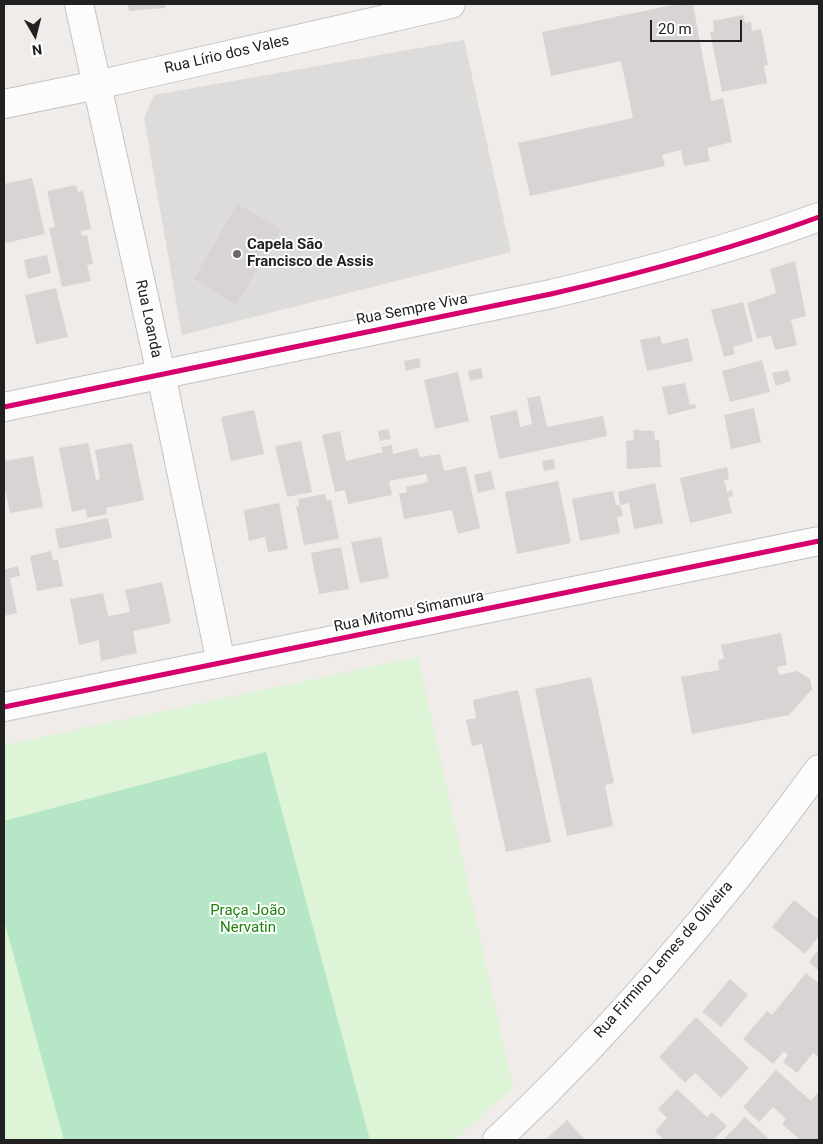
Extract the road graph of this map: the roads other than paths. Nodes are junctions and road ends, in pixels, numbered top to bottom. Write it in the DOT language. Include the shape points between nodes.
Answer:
graph roads {
  1 [pos="79,4"];
  2 [pos="450,4"];
  3 [pos="97,85"];
  4 [pos="4,104"];
  5 [pos="819,217"];
  6 [pos="161,374"];
  7 [pos="4,407"];
  8 [pos="819,541"];
  9 [pos="221,663"];
  10 [pos="4,707"];
  11 [pos="819,769"];
  12 [pos="497,1140"];
  1 -- 3 [label="street, Rua Loanda"];
  2 -- 3 [label="street, Rua Lírio dos Vales"];
  3 -- 4 [label="street, Rua Lírio dos Vales"];
  3 -- 6 [label="street, Rua Loanda"];
  5 -- 6 [label="street, Rua Sempre Viva" via="631,276"];
  6 -- 7 [label="street, Rua Sempre Viva"];
  6 -- 9 [label="street, Rua Loanda"];
  8 -- 9 [label="street, Rua Mitomu Simamura"];
  9 -- 10 [label="street, Rua Mitomu Simamura"];
  11 -- 12 [label="street, Rua Firmino Lemes de Oliveira" via="748,862 661,967 580,1058"];
}
